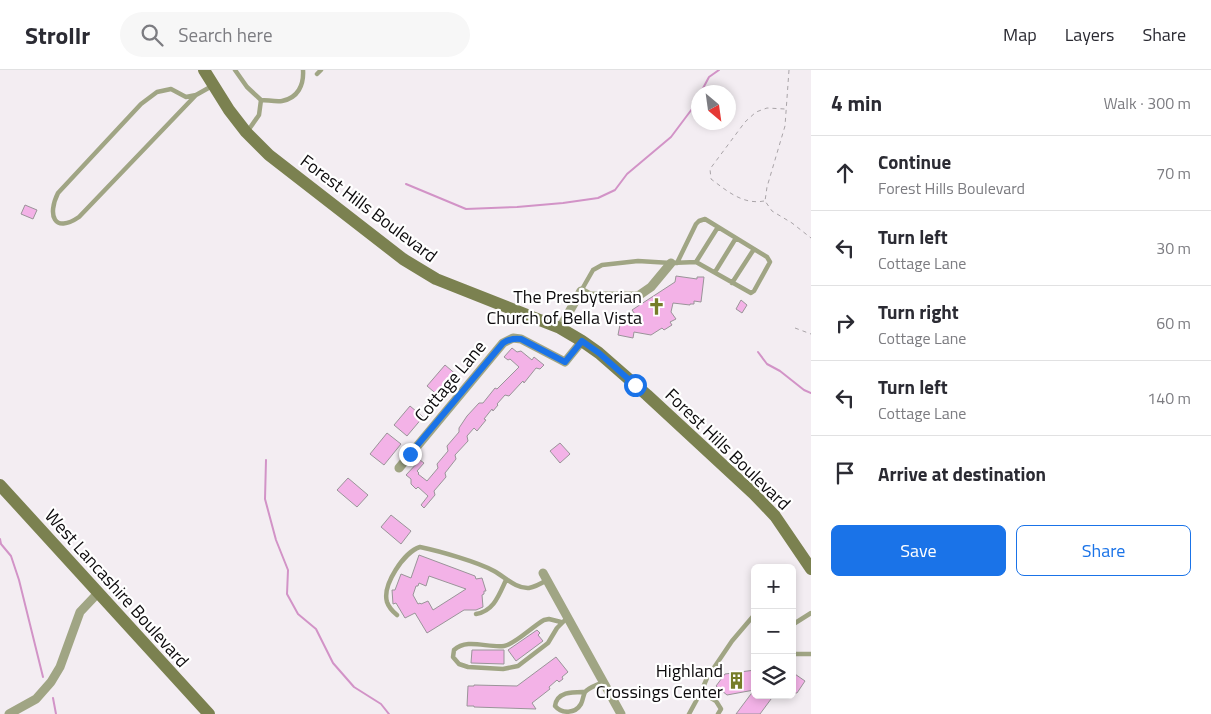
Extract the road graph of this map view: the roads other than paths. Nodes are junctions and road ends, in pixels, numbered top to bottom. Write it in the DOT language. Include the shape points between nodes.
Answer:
graph roads {
  1 [pos="204,70"];
  2 [pos="235,70"];
  3 [pos="303,70"];
  4 [pos="213,85"];
  5 [pos="196,95"];
  6 [pos="261,100"];
  7 [pos="246,132"];
  8 [pos="718,227"];
  9 [pos="736,238"];
  10 [pos="754,249"];
  11 [pos="696,262"];
  12 [pos="674,263"];
  13 [pos="714,272"];
  14 [pos="732,283"];
  15 [pos="581,291"];
  16 [pos="560,328"];
  17 [pos="582,341"];
  18 [pos="399,468"];
  19 [pos="0,485"];
  20 [pos="811,569"];
  21 [pos="545,577"];
  22 [pos="506,580"];
  23 [pos="98,593"];
  24 [pos="811,613"];
  25 [pos="476,614"];
  26 [pos="397,615"];
  27 [pos="751,619"];
  28 [pos="564,620"];
  29 [pos="796,622"];
  30 [pos="796,654"];
  31 [pos="811,654"];
  32 [pos="603,682"];
  33 [pos="586,692"];
  34 [pos="702,692"];
  35 [pos="9,714"];
  36 [pos="209,714"];
  37 [pos="621,714"];
  38 [pos="689,714"];
  39 [pos="718,714"];
  1 -- 4 [label="main road, Forest Hills Boulevard"];
  2 -- 6 [label="lane"];
  3 -- 6 [label="lane" via="304,80 296,94 282,101"];
  4 -- 5 [label="lane"];
  4 -- 7 [label="main road, Forest Hills Boulevard"];
  5 -- 5 [label="lane" via="186,97 171,90 157,92 141,104 58,193 53,203 55,220 65,224 80,217"];
  6 -- 7 [label="lane" via="259,115"];
  7 -- 16 [label="main road, Forest Hills Boulevard" via="269,155 424,273"];
  8 -- 9 [label="lane"];
  8 -- 11 [label="lane"];
  8 -- 12 [label="lane" via="705,219 699,220"];
  9 -- 10 [label="lane"];
  9 -- 13 [label="lane"];
  10 -- 14 [label="lane"];
  10 -- 14 [label="lane" via="770,262 754,291"];
  11 -- 12 [label="lane"];
  11 -- 13 [label="lane"];
  12 -- 15 [label="lane" via="638,260 602,265 593,270"];
  12 -- 15 [label="street" via="638,296 590,296"];
  13 -- 14 [label="lane"];
  15 -- 16 [label="street"];
  16 -- 17 [label="main road, Forest Hills Boulevard"];
  17 -- 18 [label="street, Cottage Lane" via="565,362 521,339 513,338 503,343"];
  17 -- 20 [label="main road, Forest Hills Boulevard" via="647,395 754,494 775,516"];
  19 -- 23 [label="main road, West Lancashire Boulevard"];
  21 -- 22 [label="lane" via="529,588"];
  21 -- 28 [label="street"];
  22 -- 25 [label="lane" via="492,607"];
  22 -- 26 [label="lane" via="465,560 420,547 408,554 389,584 387,604"];
  23 -- 35 [label="street" via="80,612 60,667 51,682 36,698"];
  23 -- 36 [label="main road, West Lancashire Boulevard"];
  24 -- 29 [label="lane"];
  27 -- 34 [label="lane" via="707,678"];
  28 -- 28 [label="lane" via="542,649 513,668 468,667 453,657 459,646 504,646 544,620"];
  28 -- 32 [label="street"];
  30 -- 31 [label="lane"];
  32 -- 33 [label="lane"];
  32 -- 37 [label="street"];
  33 -- 33 [label="lane" via="578,708 570,714 560,713 555,706 562,695"];
  34 -- 38 [label="lane"];
  34 -- 39 [label="lane" via="719,704 721,710"];
}
